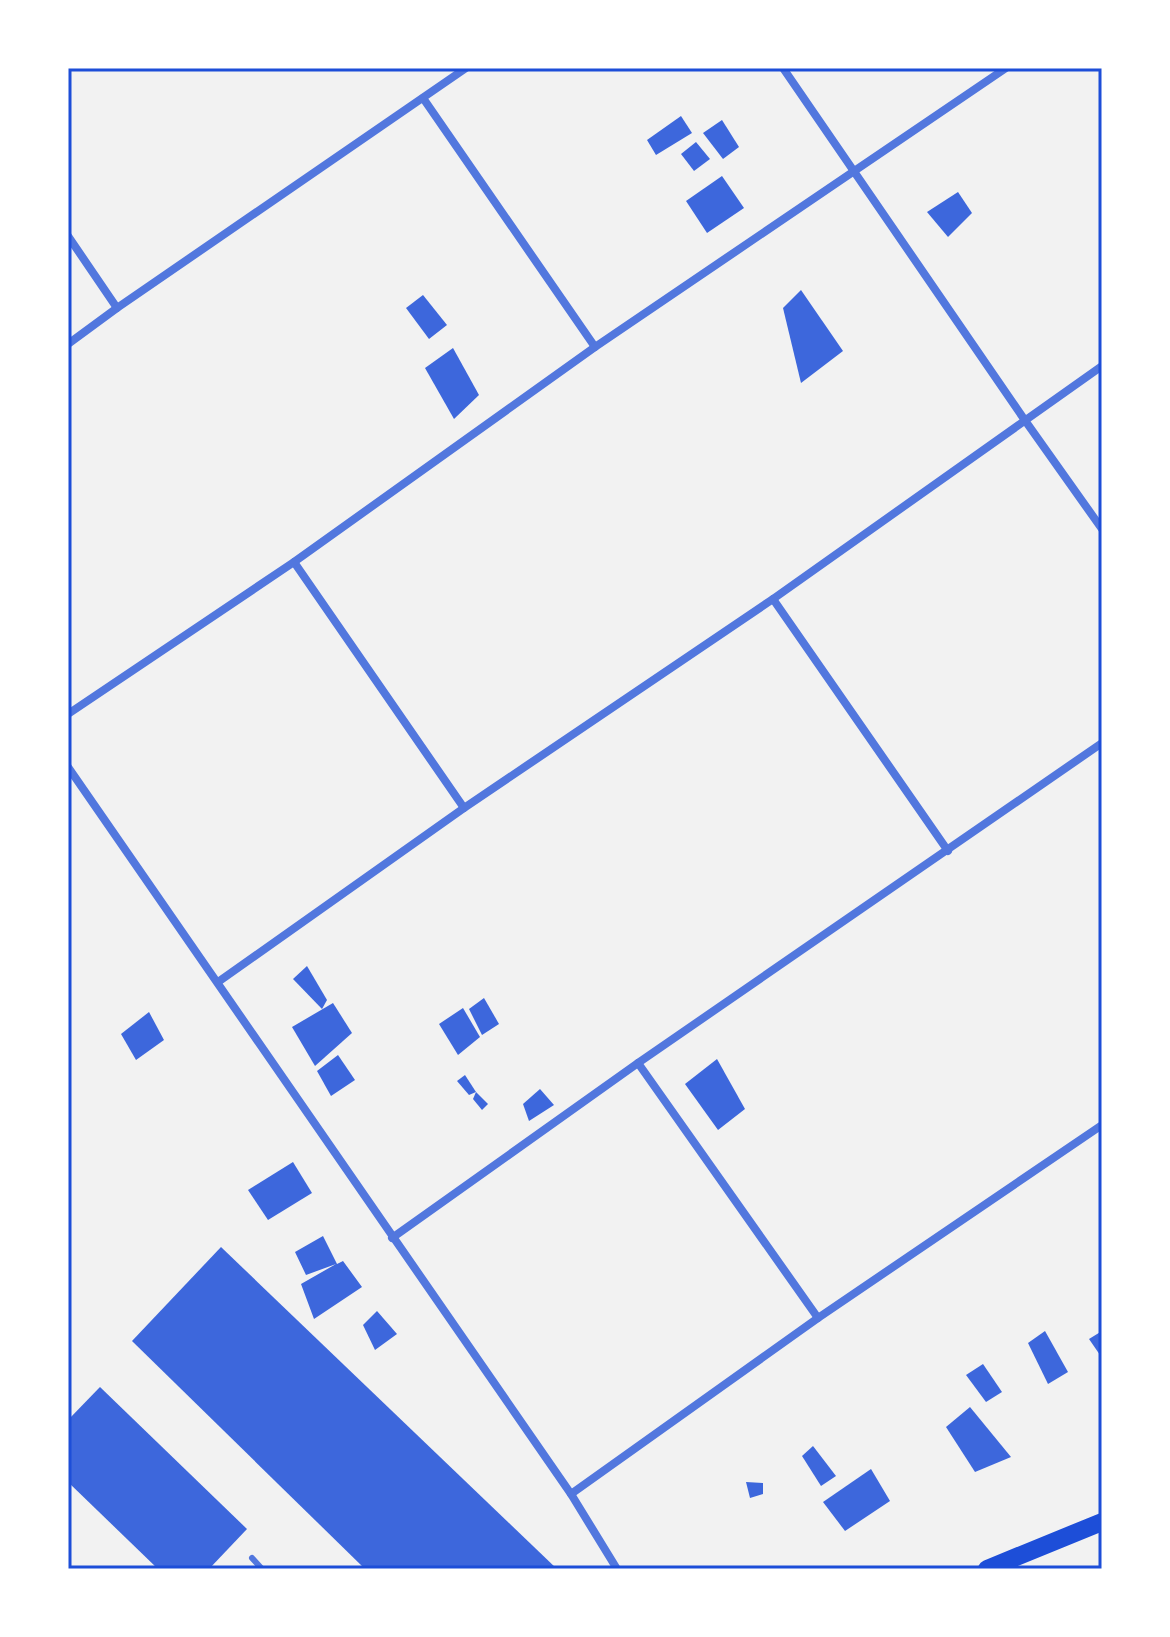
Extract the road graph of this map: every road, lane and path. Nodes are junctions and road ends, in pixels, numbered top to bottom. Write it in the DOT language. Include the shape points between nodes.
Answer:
graph roads {
  1 [pos="466,68"];
  2 [pos="783,68"];
  3 [pos="1006,68"];
  4 [pos="423,98"];
  5 [pos="854,169"];
  6 [pos="68,236"];
  7 [pos="117,308"];
  8 [pos="68,344"];
  9 [pos="595,347"];
  10 [pos="1102,366"];
  11 [pos="1024,419"];
  12 [pos="1102,529"];
  13 [pos="294,562"];
  14 [pos="773,599"];
  15 [pos="68,714"];
  16 [pos="1102,743"];
  17 [pos="68,767"];
  18 [pos="464,808"];
  19 [pos="948,851"];
  20 [pos="218,982"];
  21 [pos="638,1063"];
  22 [pos="1102,1125"];
  23 [pos="392,1238"];
  24 [pos="818,1318"];
  25 [pos="571,1494"];
  26 [pos="1102,1522"];
  27 [pos="252,1558"];
  28 [pos="262,1569"];
  29 [pos="617,1569"];
  30 [pos="987,1569"];
  1 -- 4 [label="street"];
  2 -- 5 [label="street"];
  3 -- 5 [label="street"];
  4 -- 7 [label="street"];
  4 -- 9 [label="street"];
  5 -- 9 [label="street"];
  5 -- 11 [label="street"];
  6 -- 7 [label="street"];
  7 -- 8 [label="street"];
  9 -- 13 [label="street"];
  10 -- 11 [label="street"];
  11 -- 12 [label="street"];
  11 -- 14 [label="street"];
  13 -- 15 [label="street"];
  13 -- 18 [label="street"];
  14 -- 18 [label="street"];
  14 -- 19 [label="street"];
  16 -- 19 [label="street"];
  17 -- 20 [label="street"];
  18 -- 20 [label="street"];
  19 -- 21 [label="street"];
  20 -- 23 [label="street"];
  21 -- 23 [label="street"];
  21 -- 24 [label="street"];
  22 -- 24 [label="street"];
  23 -- 25 [label="street"];
  24 -- 25 [label="street"];
  25 -- 29 [label="street"];
  26 -- 30 [label="main road"];
  27 -- 28 [label="lane"];
}
